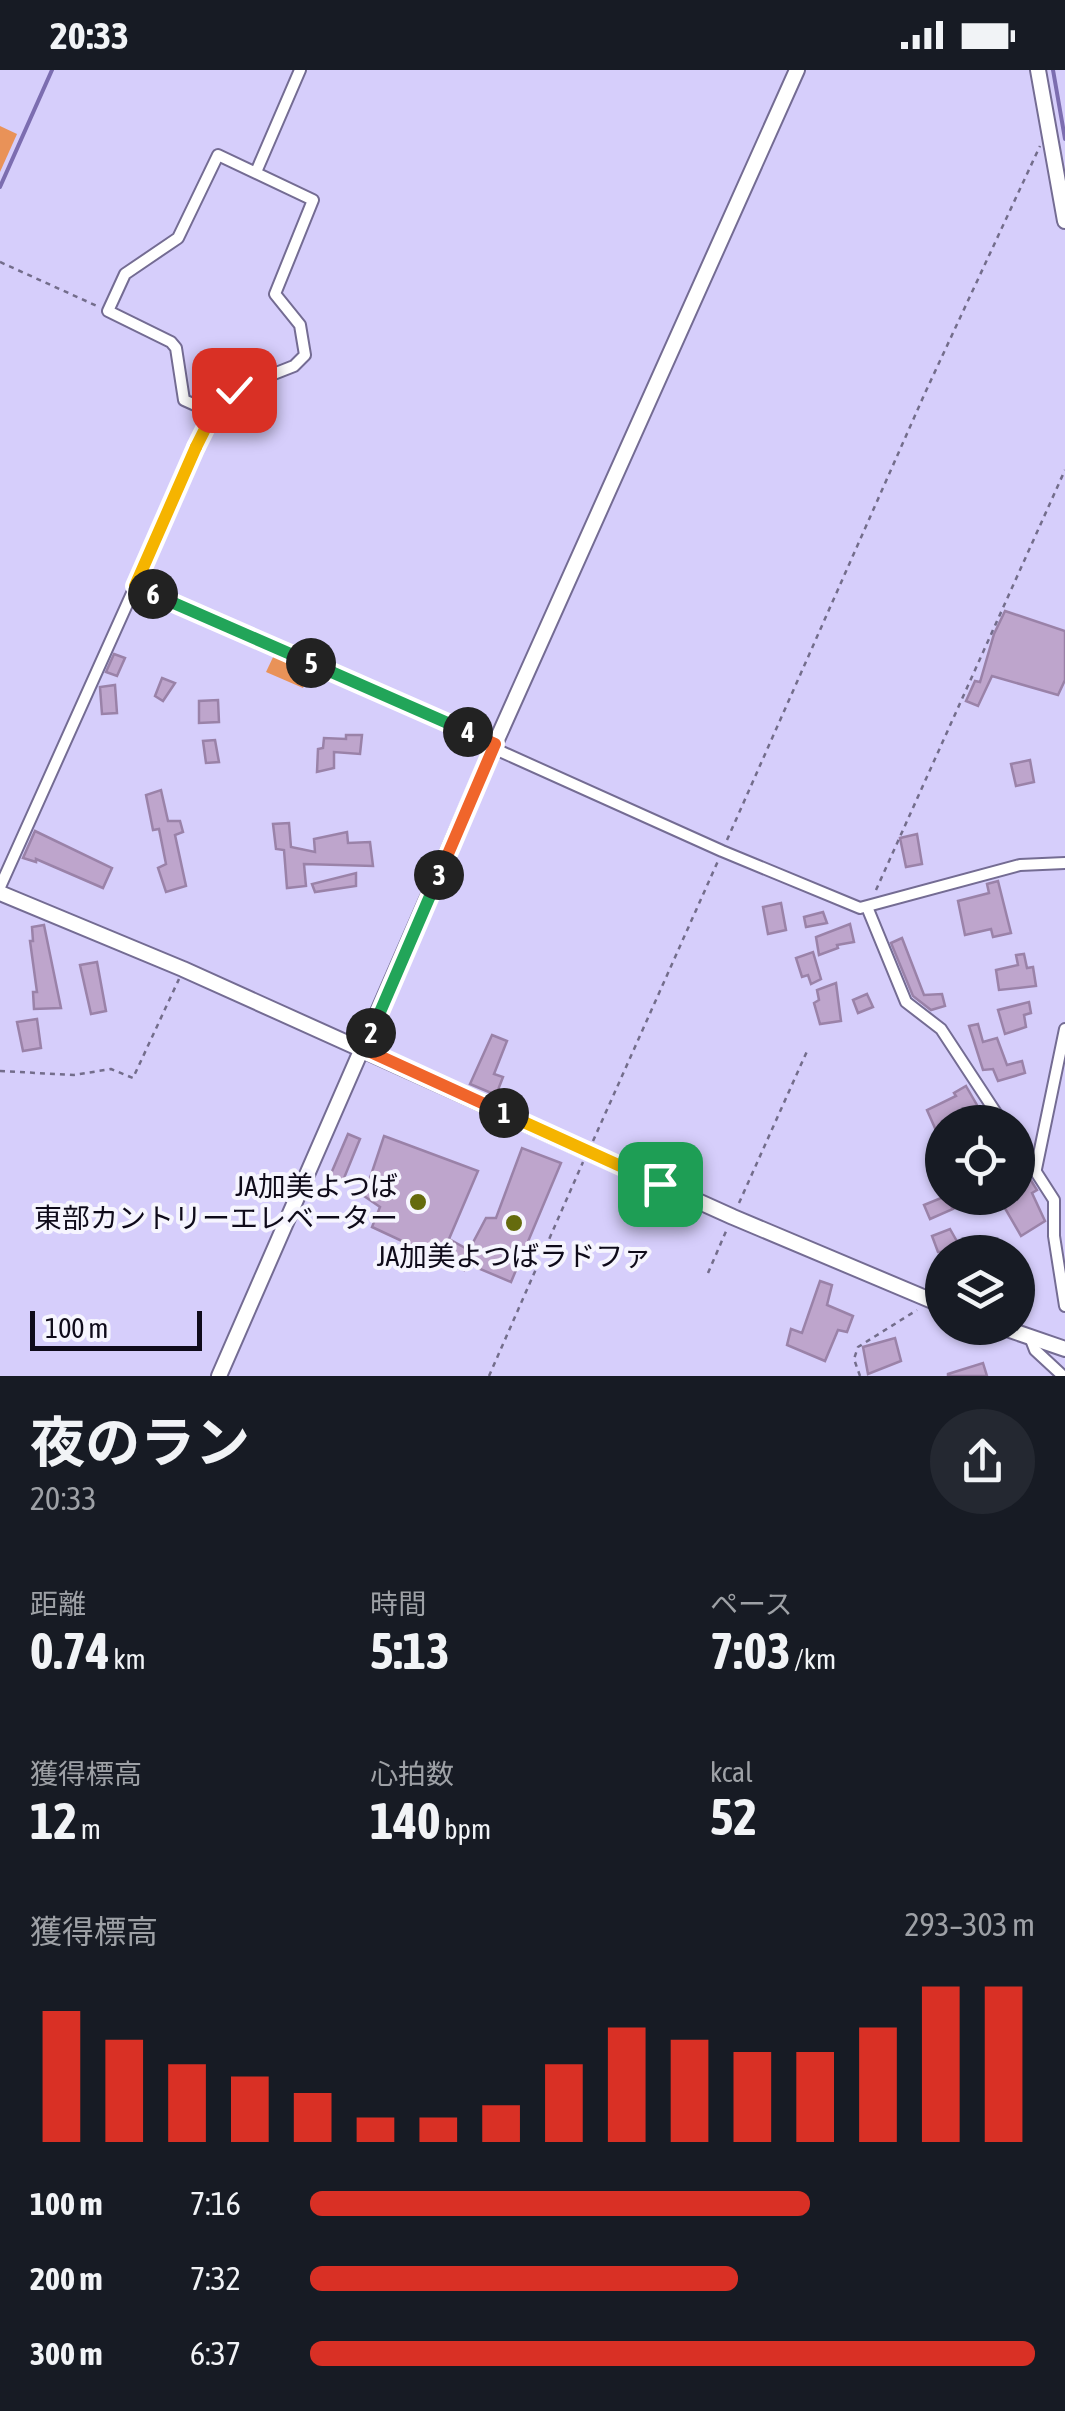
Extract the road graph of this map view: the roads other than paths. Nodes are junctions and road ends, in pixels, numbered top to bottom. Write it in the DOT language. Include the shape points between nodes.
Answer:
graph roads {
  1 [pos="300,70"];
  2 [pos="797,70"];
  3 [pos="1038,70"];
  4 [pos="256,172"];
  5 [pos="1065,221"];
  6 [pos="213,413"];
  7 [pos="135,586"];
  8 [pos="500,750"];
  9 [pos="1065,863"];
  10 [pos="0,890"];
  11 [pos="870,907"];
  12 [pos="1065,1030"];
  13 [pos="364,1049"];
  14 [pos="991,1105"];
  15 [pos="1036,1169"];
  16 [pos="925,1298"];
  17 [pos="1065,1306"];
  18 [pos="1035,1339"];
  19 [pos="1034,1345"];
  20 [pos="1065,1348"];
  21 [pos="219,1376"];
  22 [pos="1063,1376"];
  1 -- 4 [label="street"];
  2 -- 8 [label="street"];
  3 -- 5 [label="street"];
  4 -- 6 [label="street" via="313,200 275,288 300,324 305,355 294,366 234,390"];
  4 -- 6 [label="street" via="214,157 178,238 125,274 108,310 171,342 184,400"];
  6 -- 7 [label="street"];
  7 -- 8 [label="street"];
  7 -- 10 [label="street"];
  8 -- 11 [label="street" via="722,850"];
  8 -- 13 [label="street"];
  9 -- 11 [label="street" via="1020,866"];
  10 -- 13 [label="street"];
  11 -- 14 [label="street" via="906,1002 941,1028"];
  12 -- 15 [label="street"];
  13 -- 16 [label="street"];
  13 -- 21 [label="street"];
  15 -- 17 [label="street" via="1054,1200"];
  18 -- 20 [label="street"];
  19 -- 22 [label="street"];
}
